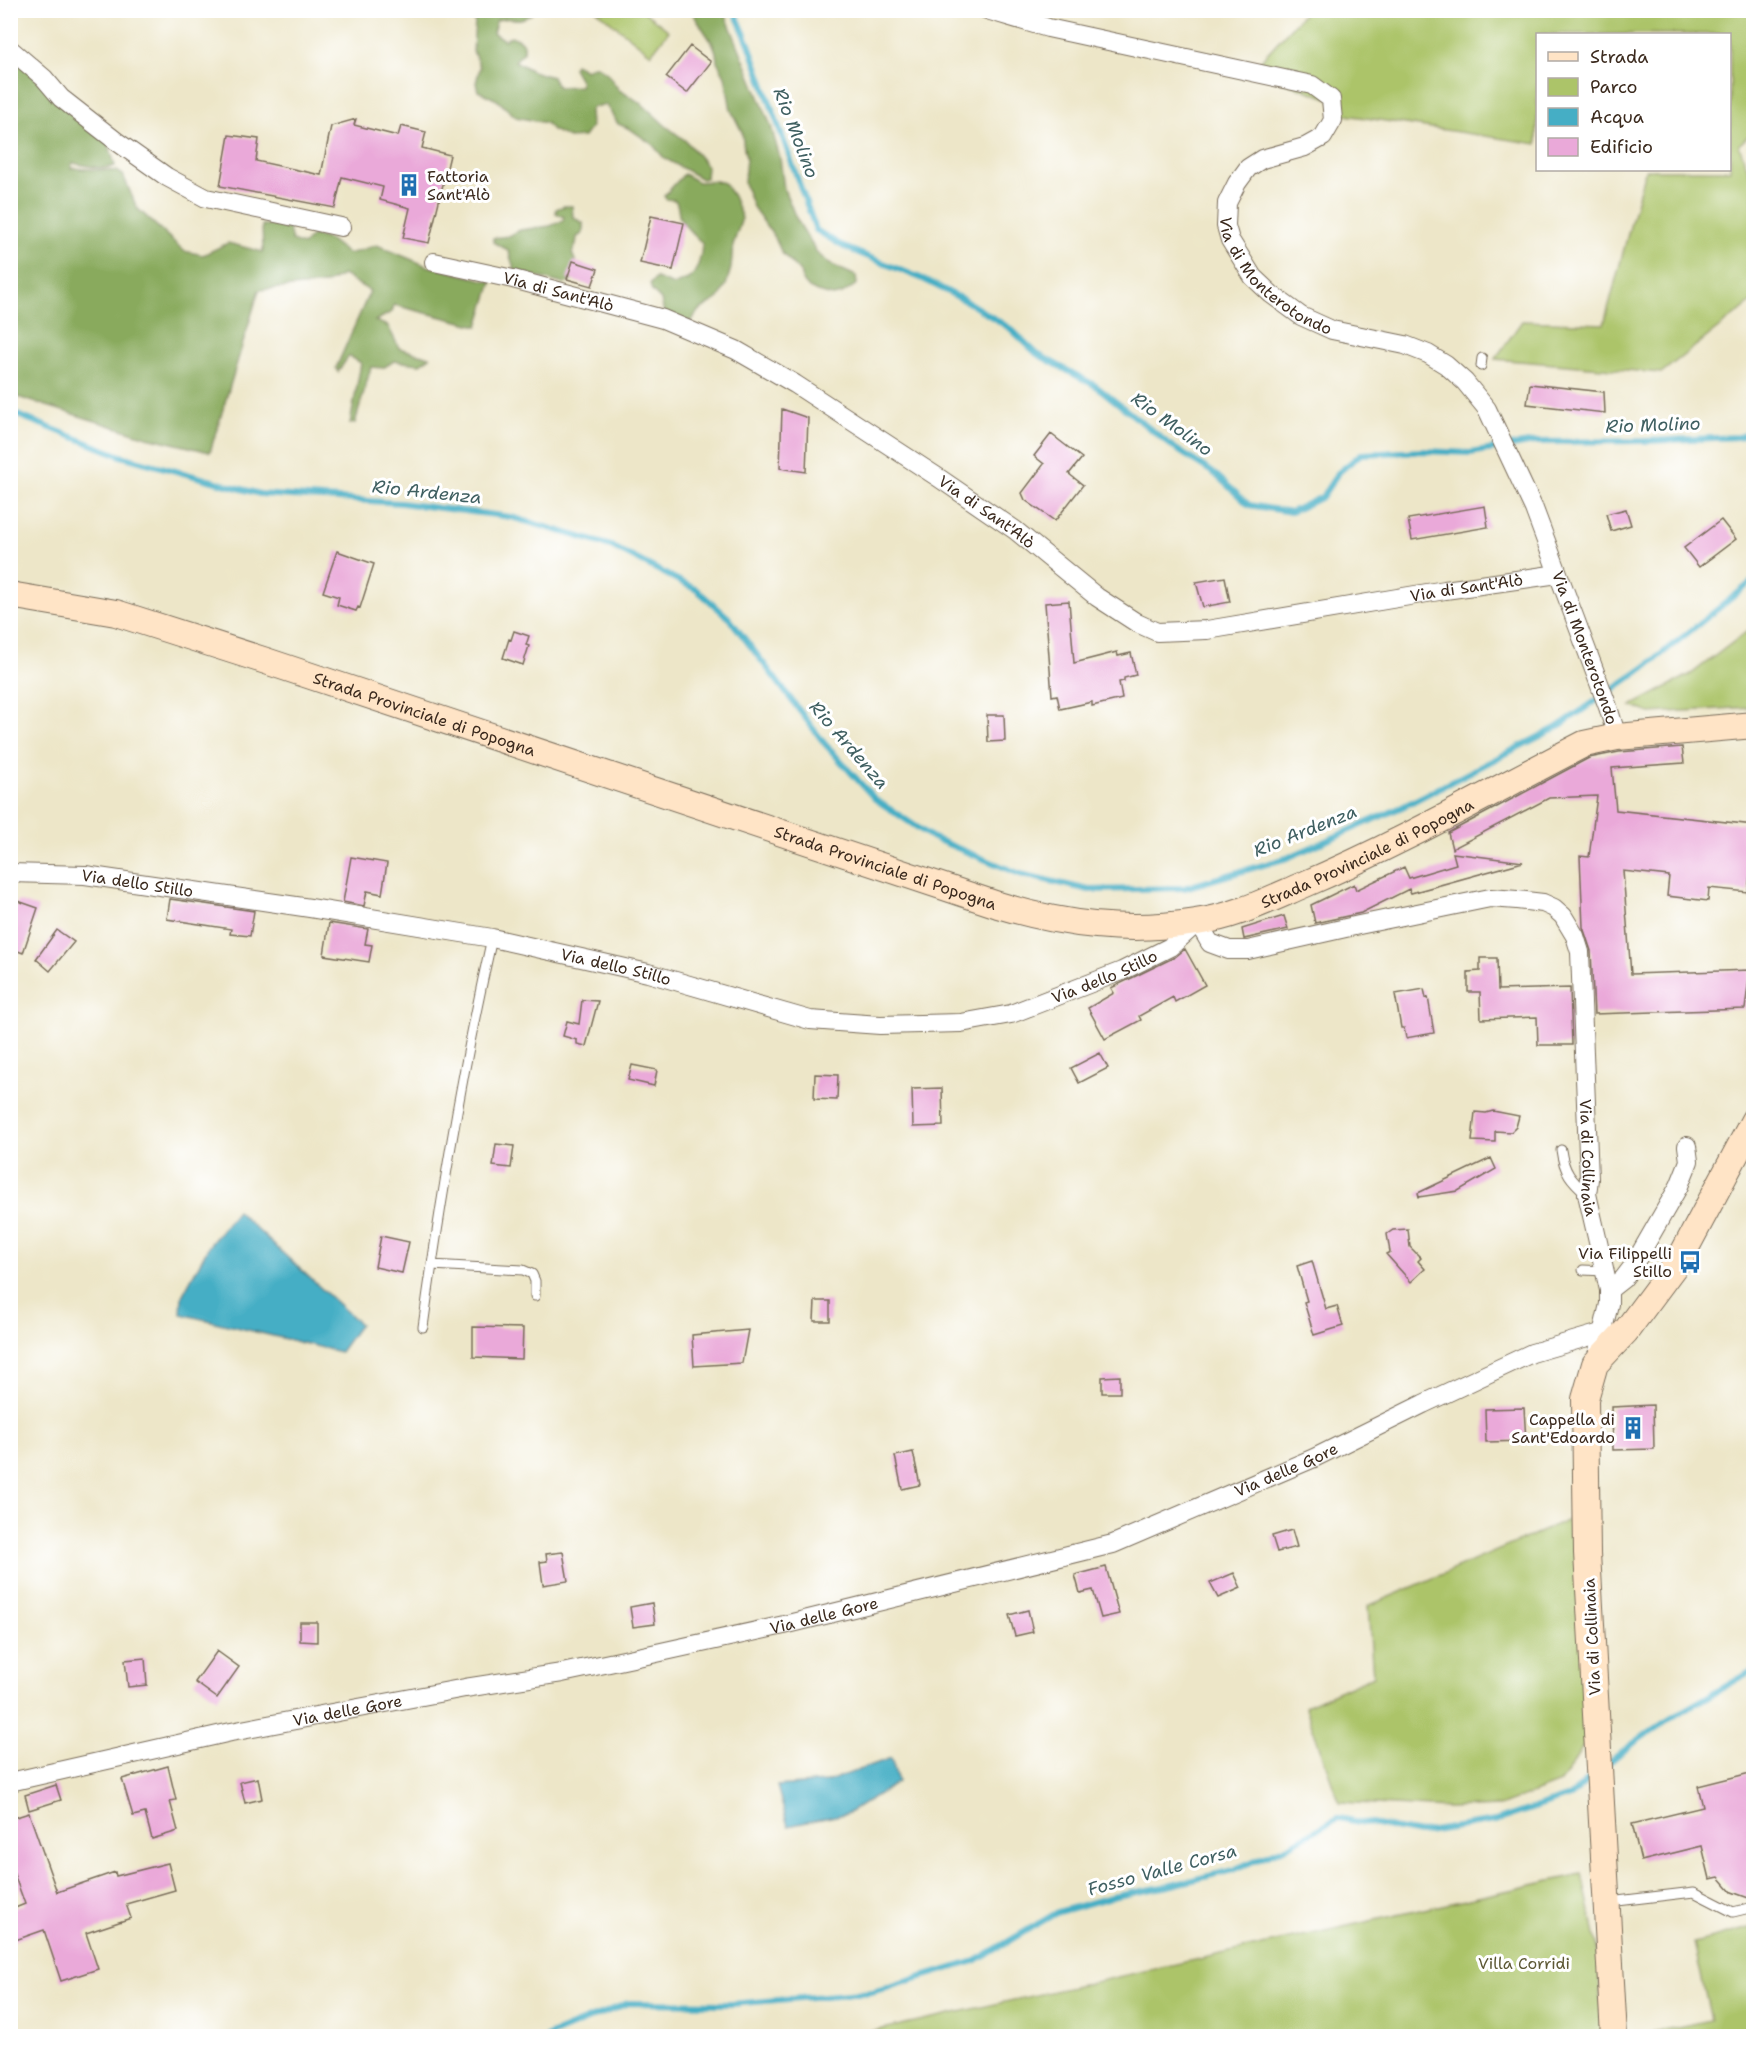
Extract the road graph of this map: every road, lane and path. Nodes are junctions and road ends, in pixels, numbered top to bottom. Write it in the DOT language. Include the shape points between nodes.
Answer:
graph roads {
  1 [pos="987,10"];
  2 [pos="10,49"];
  3 [pos="341,226"];
  4 [pos="434,262"];
  5 [pos="1558,574"];
  6 [pos="10,595"];
  7 [pos="1754,725"];
  8 [pos="1617,737"];
  9 [pos="10,873"];
  10 [pos="1198,922"];
  11 [pos="492,938"];
  12 [pos="1754,1120"];
  13 [pos="1687,1146"];
  14 [pos="1561,1150"];
  15 [pos="1587,1194"];
  16 [pos="432,1265"];
  17 [pos="1583,1270"];
  18 [pos="1605,1271"];
  19 [pos="1609,1290"];
  20 [pos="535,1296"];
  21 [pos="423,1327"];
  22 [pos="1601,1334"];
  23 [pos="1595,1364"];
  24 [pos="10,1782"];
  25 [pos="1606,1902"];
  26 [pos="1754,1907"];
  27 [pos="1614,2037"];
  1 -- 5 [label="street, Via di Monterotondo" via="1048,28 1312,85 1331,99 1333,120 1323,137 1305,147 1262,159 1248,168 1237,183 1227,203 1230,240 1253,277 1301,316 1332,330 1405,345 1428,354 1465,382 1487,409 1499,432"];
  2 -- 3 [label="street" via="61,98 74,102 116,141 167,177 206,198"];
  4 -- 5 [label="street, Via di Sant'Alò" via="663,319 736,350 939,478 1015,530 1096,597 1157,632 1207,630"];
  5 -- 8 [label="street, Via di Monterotondo"];
  6 -- 10 [label="main road, Strada Provinciale di Popogna" via="127,617 278,664 1012,909 1108,928"];
  7 -- 8 [label="main road, Strada Provinciale di Popogna"];
  8 -- 10 [label="main road, Strada Provinciale di Popogna" via="1584,744 1351,864 1232,914"];
  9 -- 11 [label="street, Via dello Stillo" via="85,875"];
  10 -- 11 [label="street, Via dello Stillo" via="1170,946 1122,971 1011,1014 961,1023 880,1025 810,1020 648,973"];
  10 -- 15 [label="street, Via di Collinaia" via="1210,944 1248,950 1490,898 1543,903 1554,908 1575,936 1580,952"];
  11 -- 16 [label="lane"];
  12 -- 23 [label="main road" via="1681,1257 1626,1331"];
  13 -- 19 [label="street" via="1689,1161 1679,1186 1633,1266"];
  14 -- 15 [label="lane" via="1571,1180"];
  15 -- 18 [label="street, Via di Collinaia"];
  16 -- 20 [label="lane" via="523,1270 532,1274"];
  16 -- 21 [label="lane"];
  17 -- 18 [label="lane"];
  18 -- 19 [label="street, Via di Collinaia"];
  19 -- 22 [label="street, Via di Collinaia"];
  22 -- 23 [label="street, Via di Collinaia"];
  22 -- 24 [label="street, Via delle Gore" via="1532,1353 1314,1458 1113,1544 652,1654 231,1732"];
  23 -- 25 [label="main road, Via di Collinaia" via="1585,1399 1584,1458"];
  25 -- 26 [label="lane" via="1694,1892 1733,1912"];
  25 -- 27 [label="main road, Via di Collinaia"];
}
